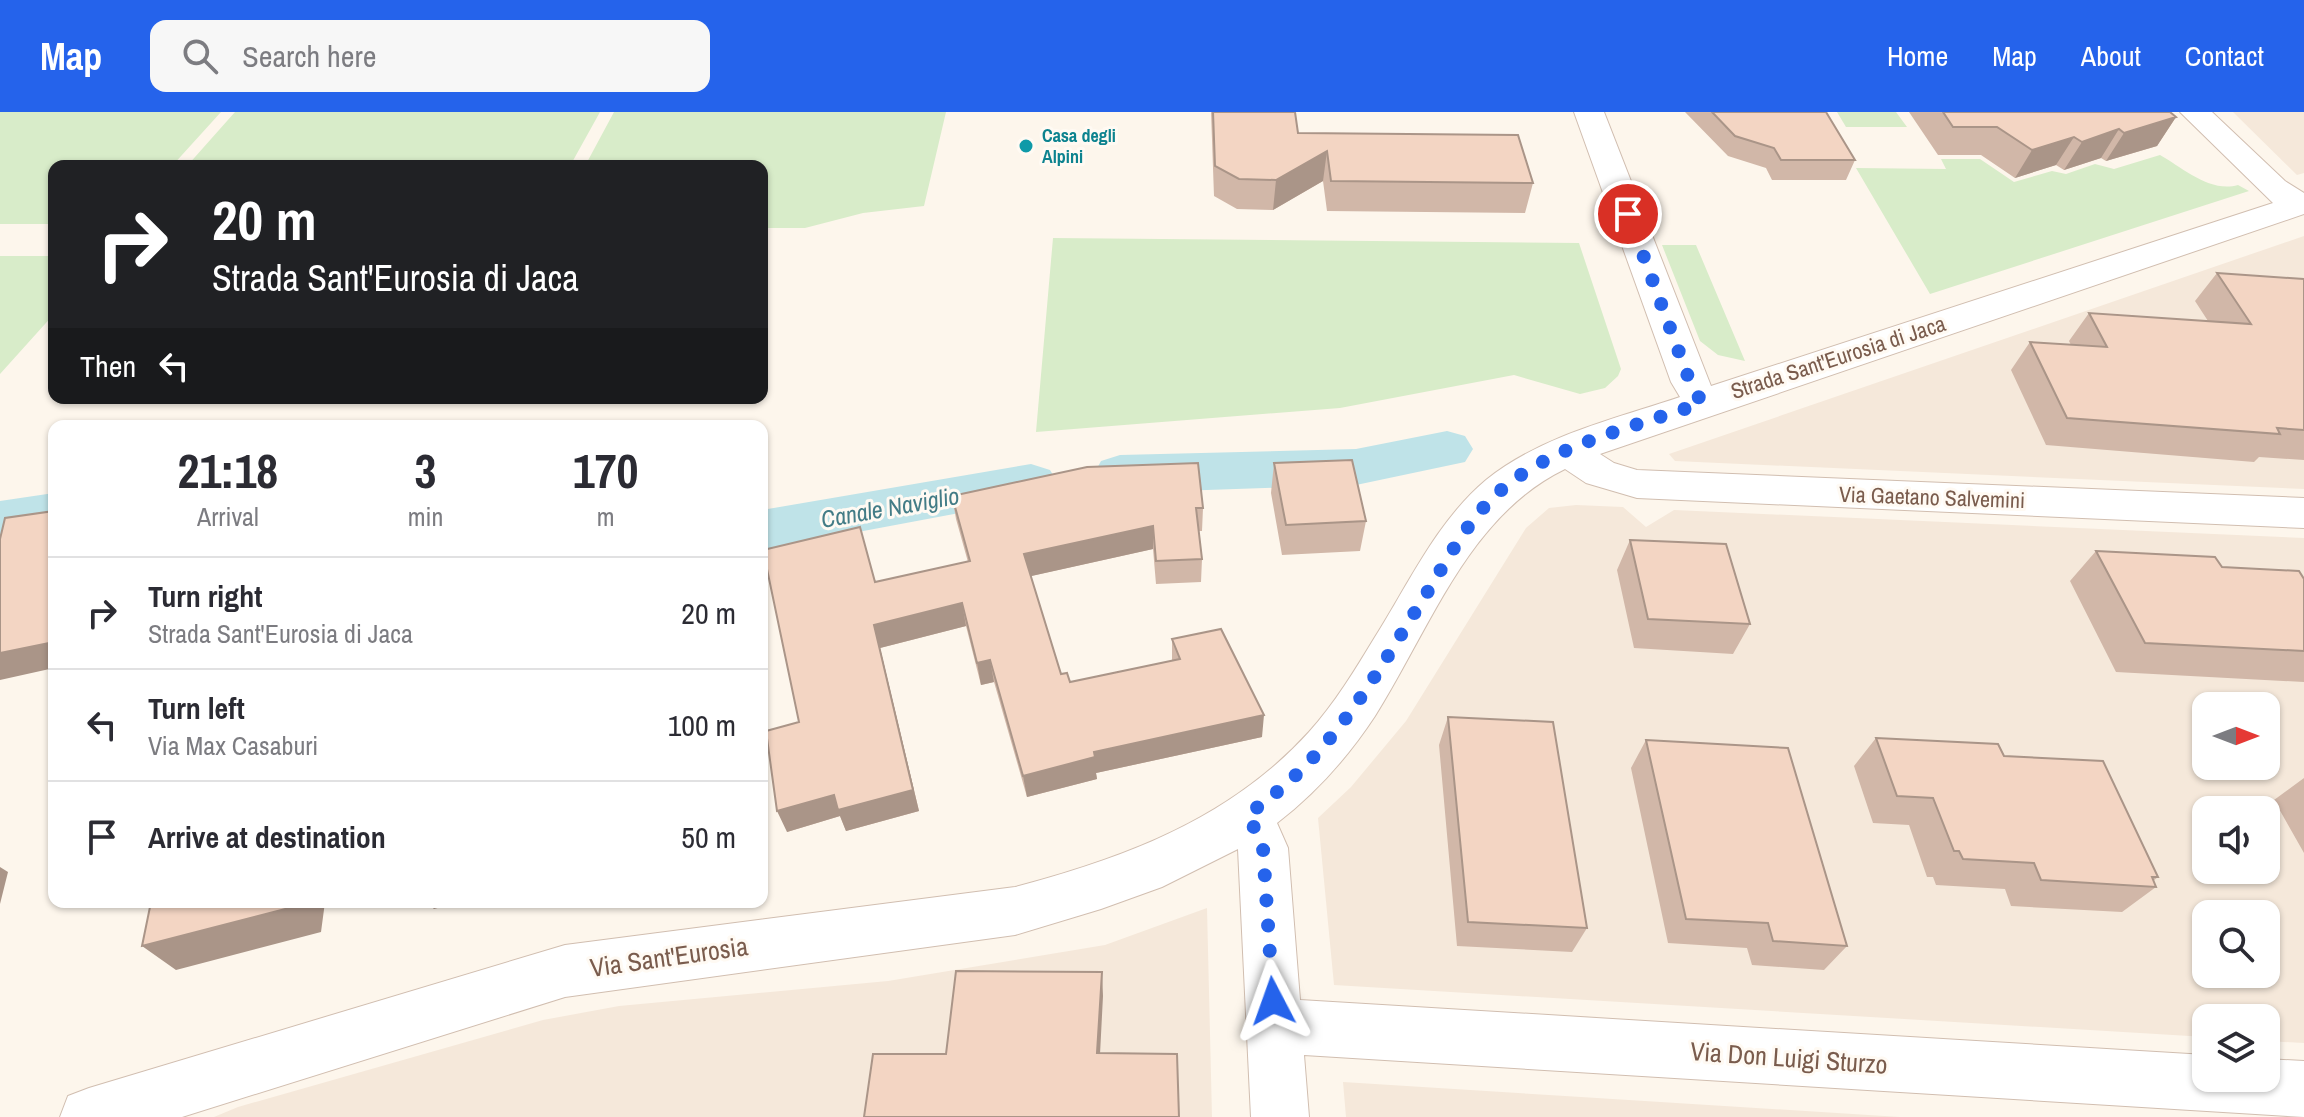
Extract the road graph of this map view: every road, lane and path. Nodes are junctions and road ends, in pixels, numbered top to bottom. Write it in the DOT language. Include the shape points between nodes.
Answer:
graph roads {
  1 [pos="1589,112"];
  2 [pos="2195,112"];
  3 [pos="2301,204"];
  4 [pos="1702,403"];
  5 [pos="1568,451"];
  6 [pos="2304,513"];
  7 [pos="1248,814"];
  8 [pos="1275,1026"];
  9 [pos="2304,1090"];
  10 [pos="89,1117"];
  11 [pos="1280,1117"];
  1 -- 4 [label="street"];
  2 -- 3 [label="street" via="2274,188"];
  3 -- 4 [label="street, Strada Sant'Eurosia di Jaca"];
  4 -- 5 [label="street, Strada Sant'Eurosia di Jaca"];
  5 -- 6 [label="street, Via Gaetano Salvemini" via="1600,473 1637,484"];
  5 -- 7 [label="street, Strada Sant'Eurosia di Jaca" via="1519,476 1494,497 1450,555 1339,730 1292,779"];
  7 -- 8 [label="street" via="1263,848"];
  7 -- 10 [label="street, Via Sant'Eurosia" via="1168,861 1073,896 952,921 565,971"];
  8 -- 9 [label="street, Via Don Luigi Sturzo"];
  8 -- 11 [label="street"];
}
